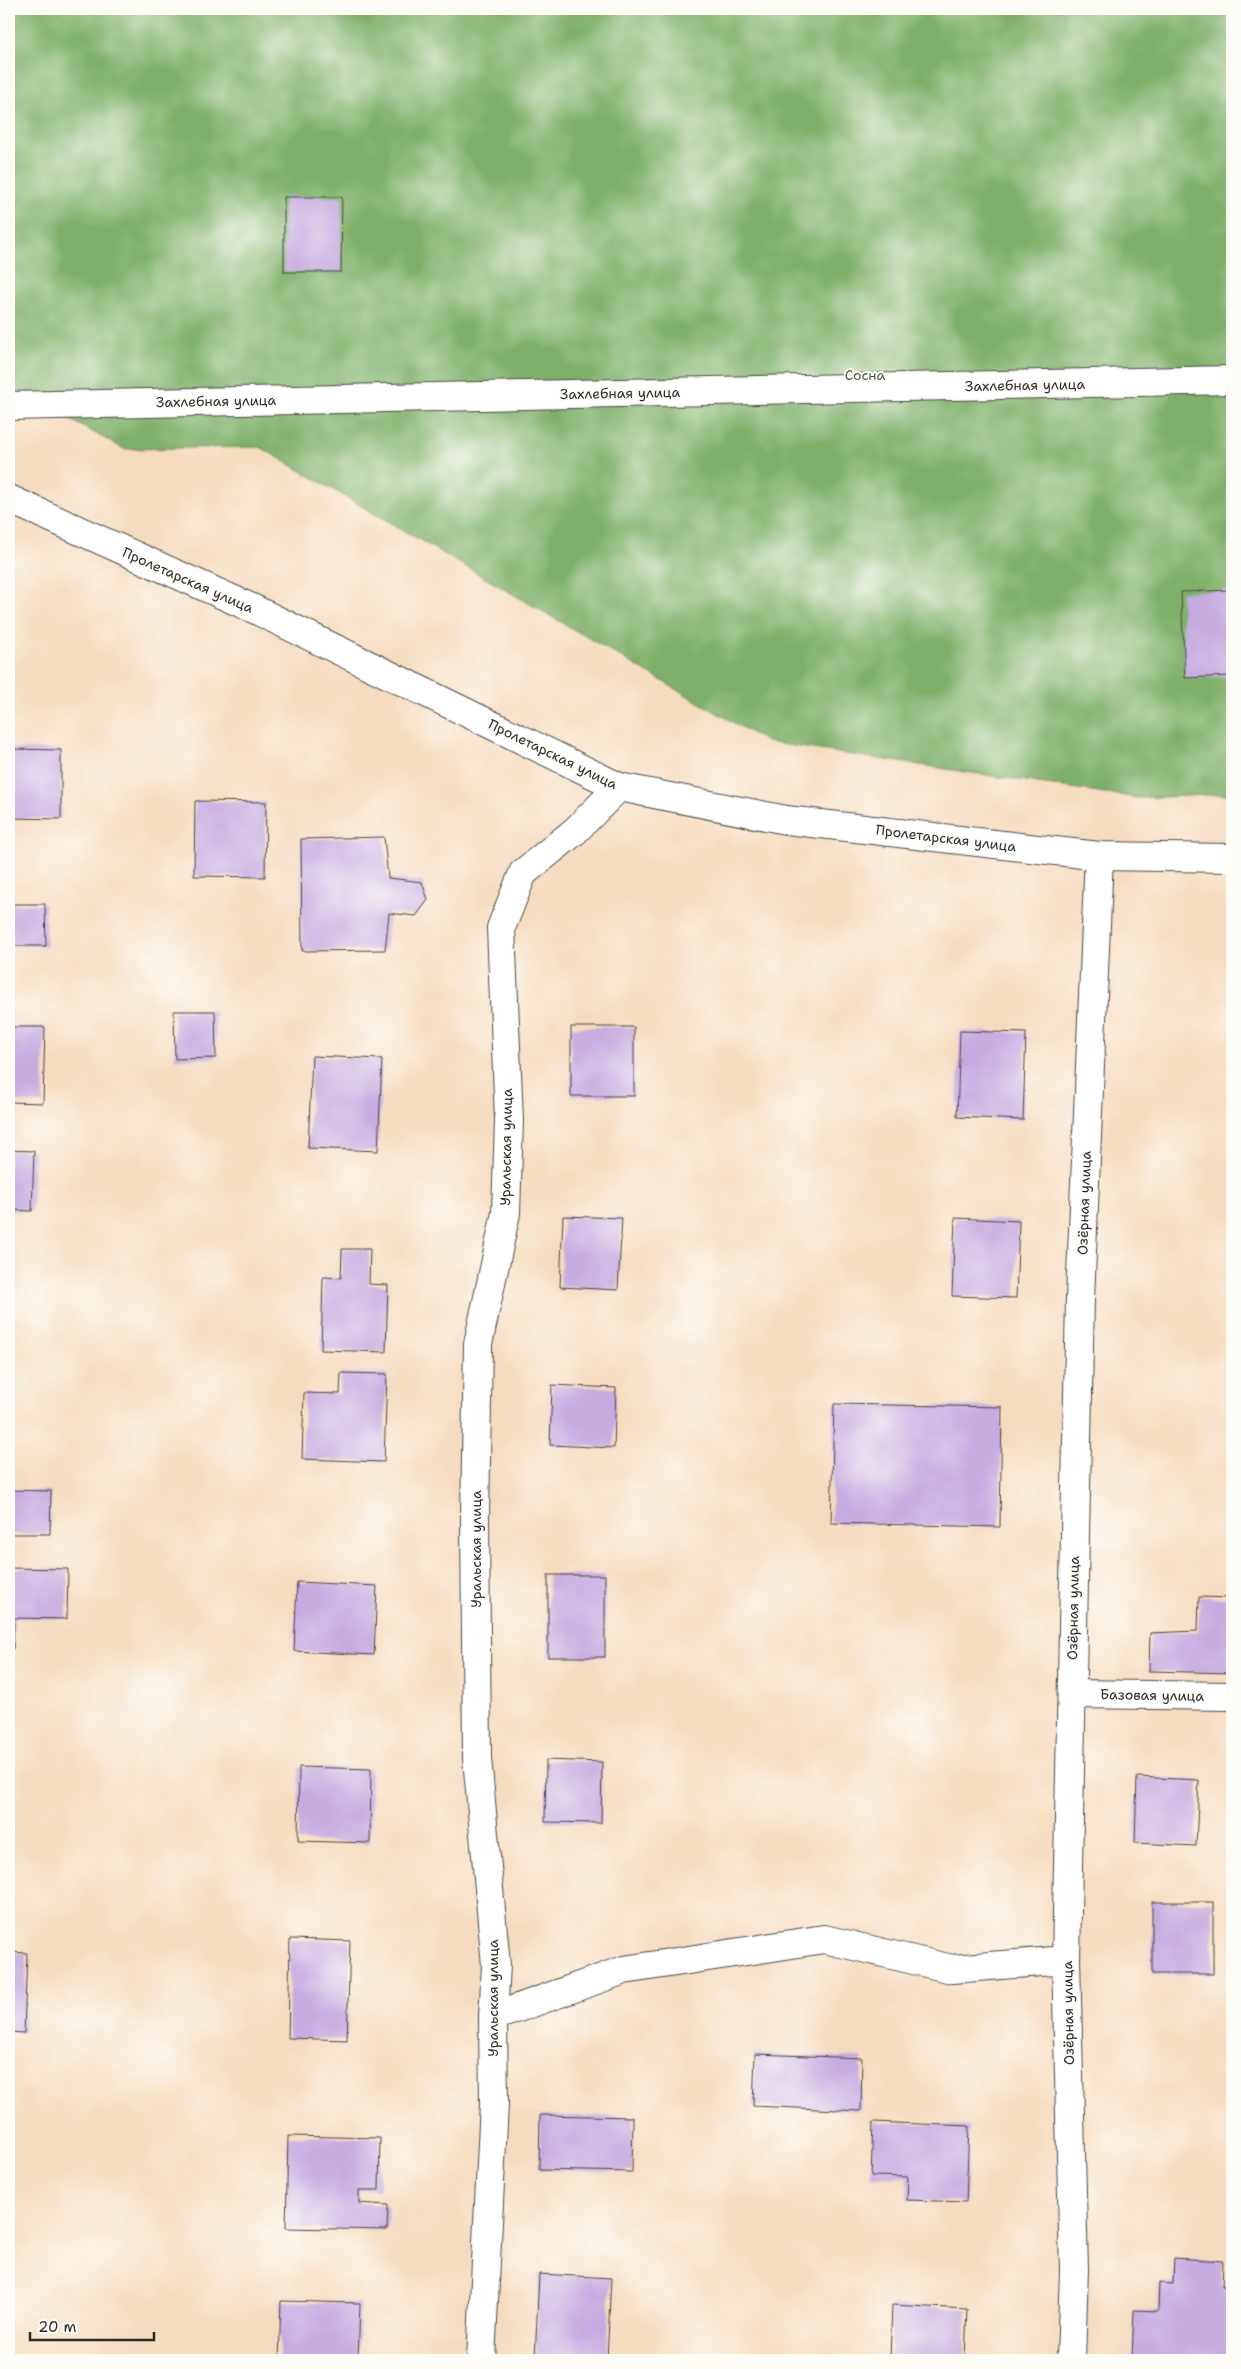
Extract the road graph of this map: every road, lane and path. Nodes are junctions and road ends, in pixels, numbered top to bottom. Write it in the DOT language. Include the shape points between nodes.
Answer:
graph roads {
  1 [pos="1232,380"];
  2 [pos="9,406"];
  3 [pos="9,499"];
  4 [pos="619,787"];
  5 [pos="1099,856"];
  6 [pos="1232,858"];
  7 [pos="1072,1694"];
  8 [pos="1232,1696"];
  9 [pos="1066,1960"];
  10 [pos="493,2017"];
  11 [pos="481,2360"];
  12 [pos="1071,2360"];
  1 -- 2 [label="street, Захлебная улица"];
  3 -- 4 [label="street, Пролетарская улица" via="254,609"];
  4 -- 5 [label="street, Пролетарская улица" via="786,820"];
  4 -- 10 [label="street, Уральская улица" via="575,831 523,873 501,928 509,1120 506,1213 478,1344 475,1516 477,1758 496,1965"];
  5 -- 6 [label="street, Пролетарская улица"];
  5 -- 7 [label="street, Озёрная улица" via="1080,1299"];
  7 -- 8 [label="street, Базовая улица"];
  7 -- 9 [label="street, Озёрная улица"];
  9 -- 10 [label="street" via="952,1969 824,1939 624,1970"];
  9 -- 12 [label="street, Озёрная улица" via="1074,2270"];
  10 -- 11 [label="street, Уральская улица" via="494,2104"];
}
